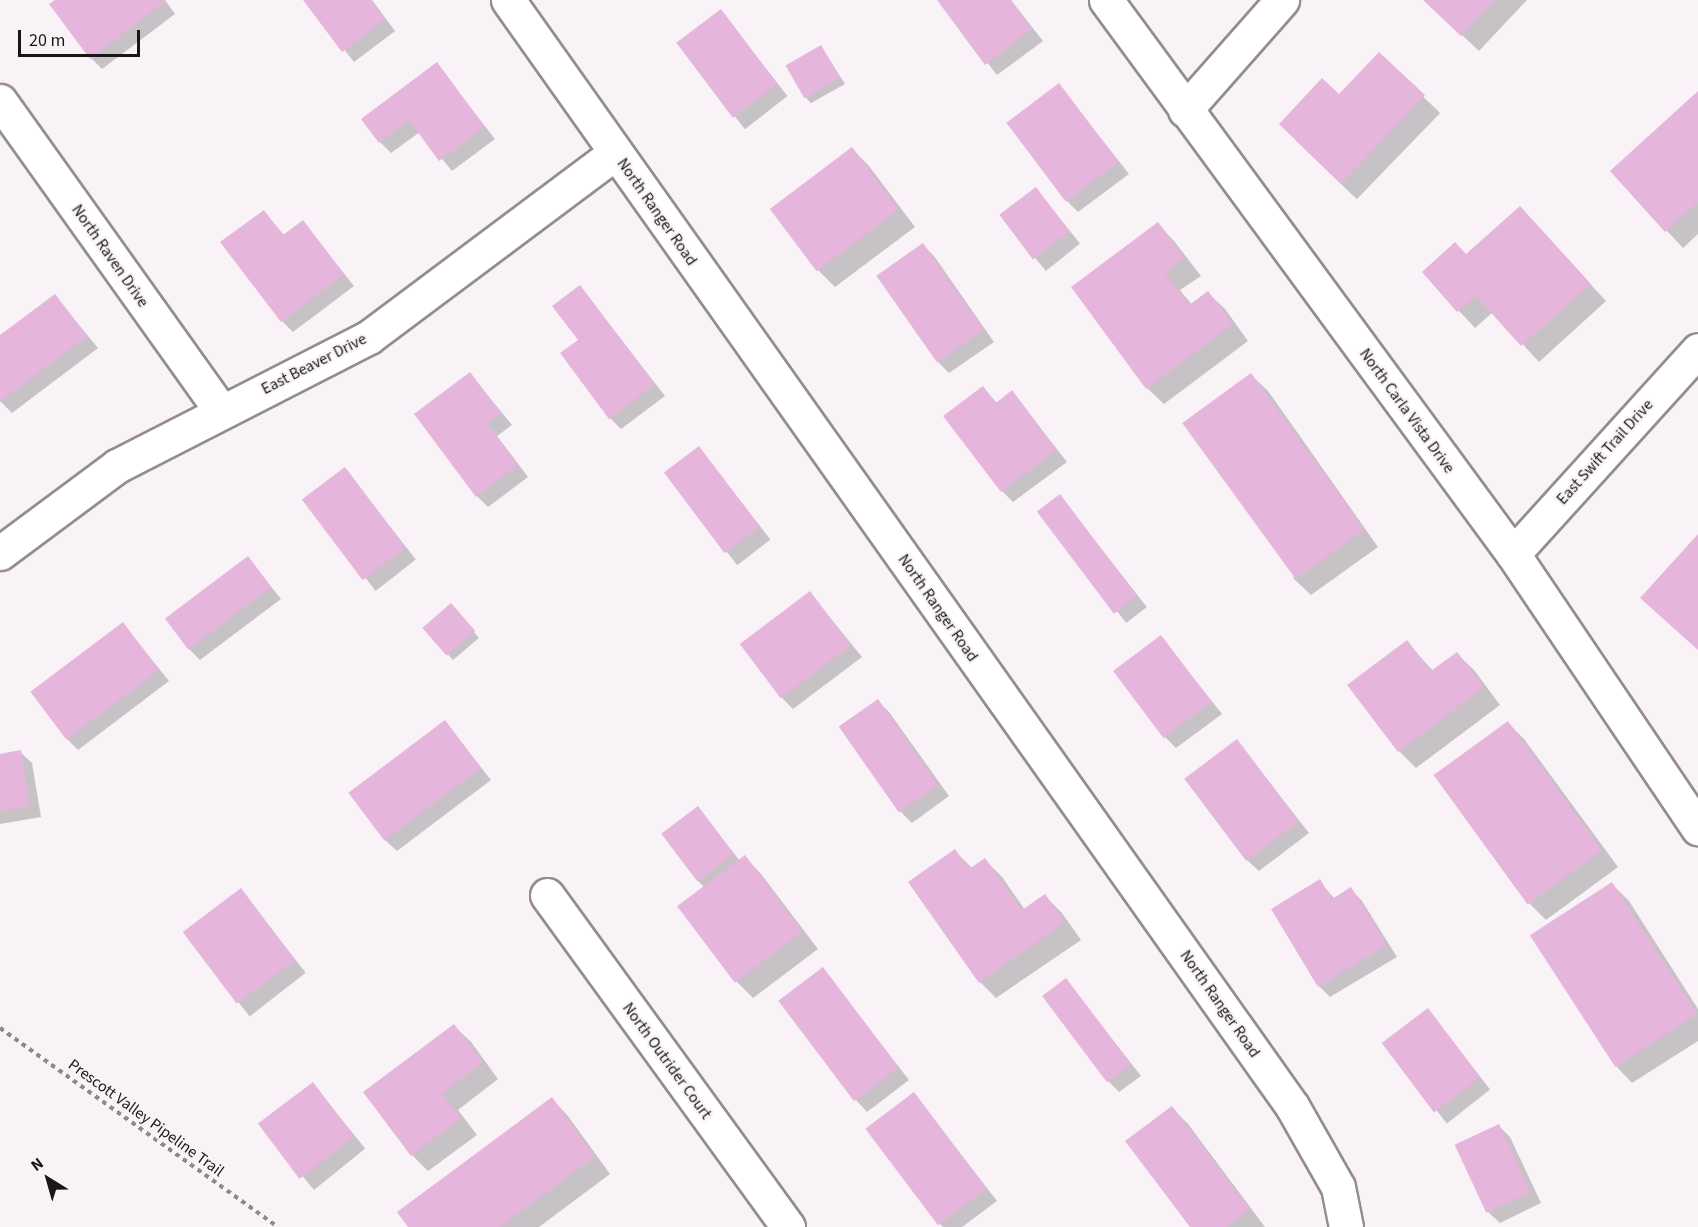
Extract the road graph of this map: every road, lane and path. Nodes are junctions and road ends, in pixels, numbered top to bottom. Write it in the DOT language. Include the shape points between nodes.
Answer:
graph roads {
  1 [pos="508,0"];
  2 [pos="1106,0"];
  3 [pos="1282,0"];
  4 [pos="0,101"];
  5 [pos="1185,110"];
  6 [pos="615,153"];
  7 [pos="1698,350"];
  8 [pos="221,411"];
  9 [pos="0,553"];
  10 [pos="1513,554"];
  11 [pos="1698,828"];
  12 [pos="547,895"];
  13 [pos="0,1028"];
  14 [pos="278,1227"];
  15 [pos="788,1227"];
  16 [pos="1346,1227"];
  1 -- 6 [label="street, North Ranger Road"];
  2 -- 5 [label="street, North Carla Vista Drive"];
  3 -- 5 [label="street"];
  4 -- 8 [label="street, North Raven Drive"];
  5 -- 10 [label="street, North Carla Vista Drive"];
  6 -- 8 [label="street, East Beaver Drive" via="369,337"];
  6 -- 16 [label="street, North Ranger Road" via="1293,1106 1338,1187"];
  7 -- 10 [label="street, East Swift Trail Drive"];
  8 -- 9 [label="street, East Beaver Drive" via="117,466"];
  10 -- 11 [label="street, North Carla Vista Drive"];
  12 -- 15 [label="street, North Outrider Court"];
  13 -- 14 [label="path, Prescott Valley Pipeline Trail"];
}
